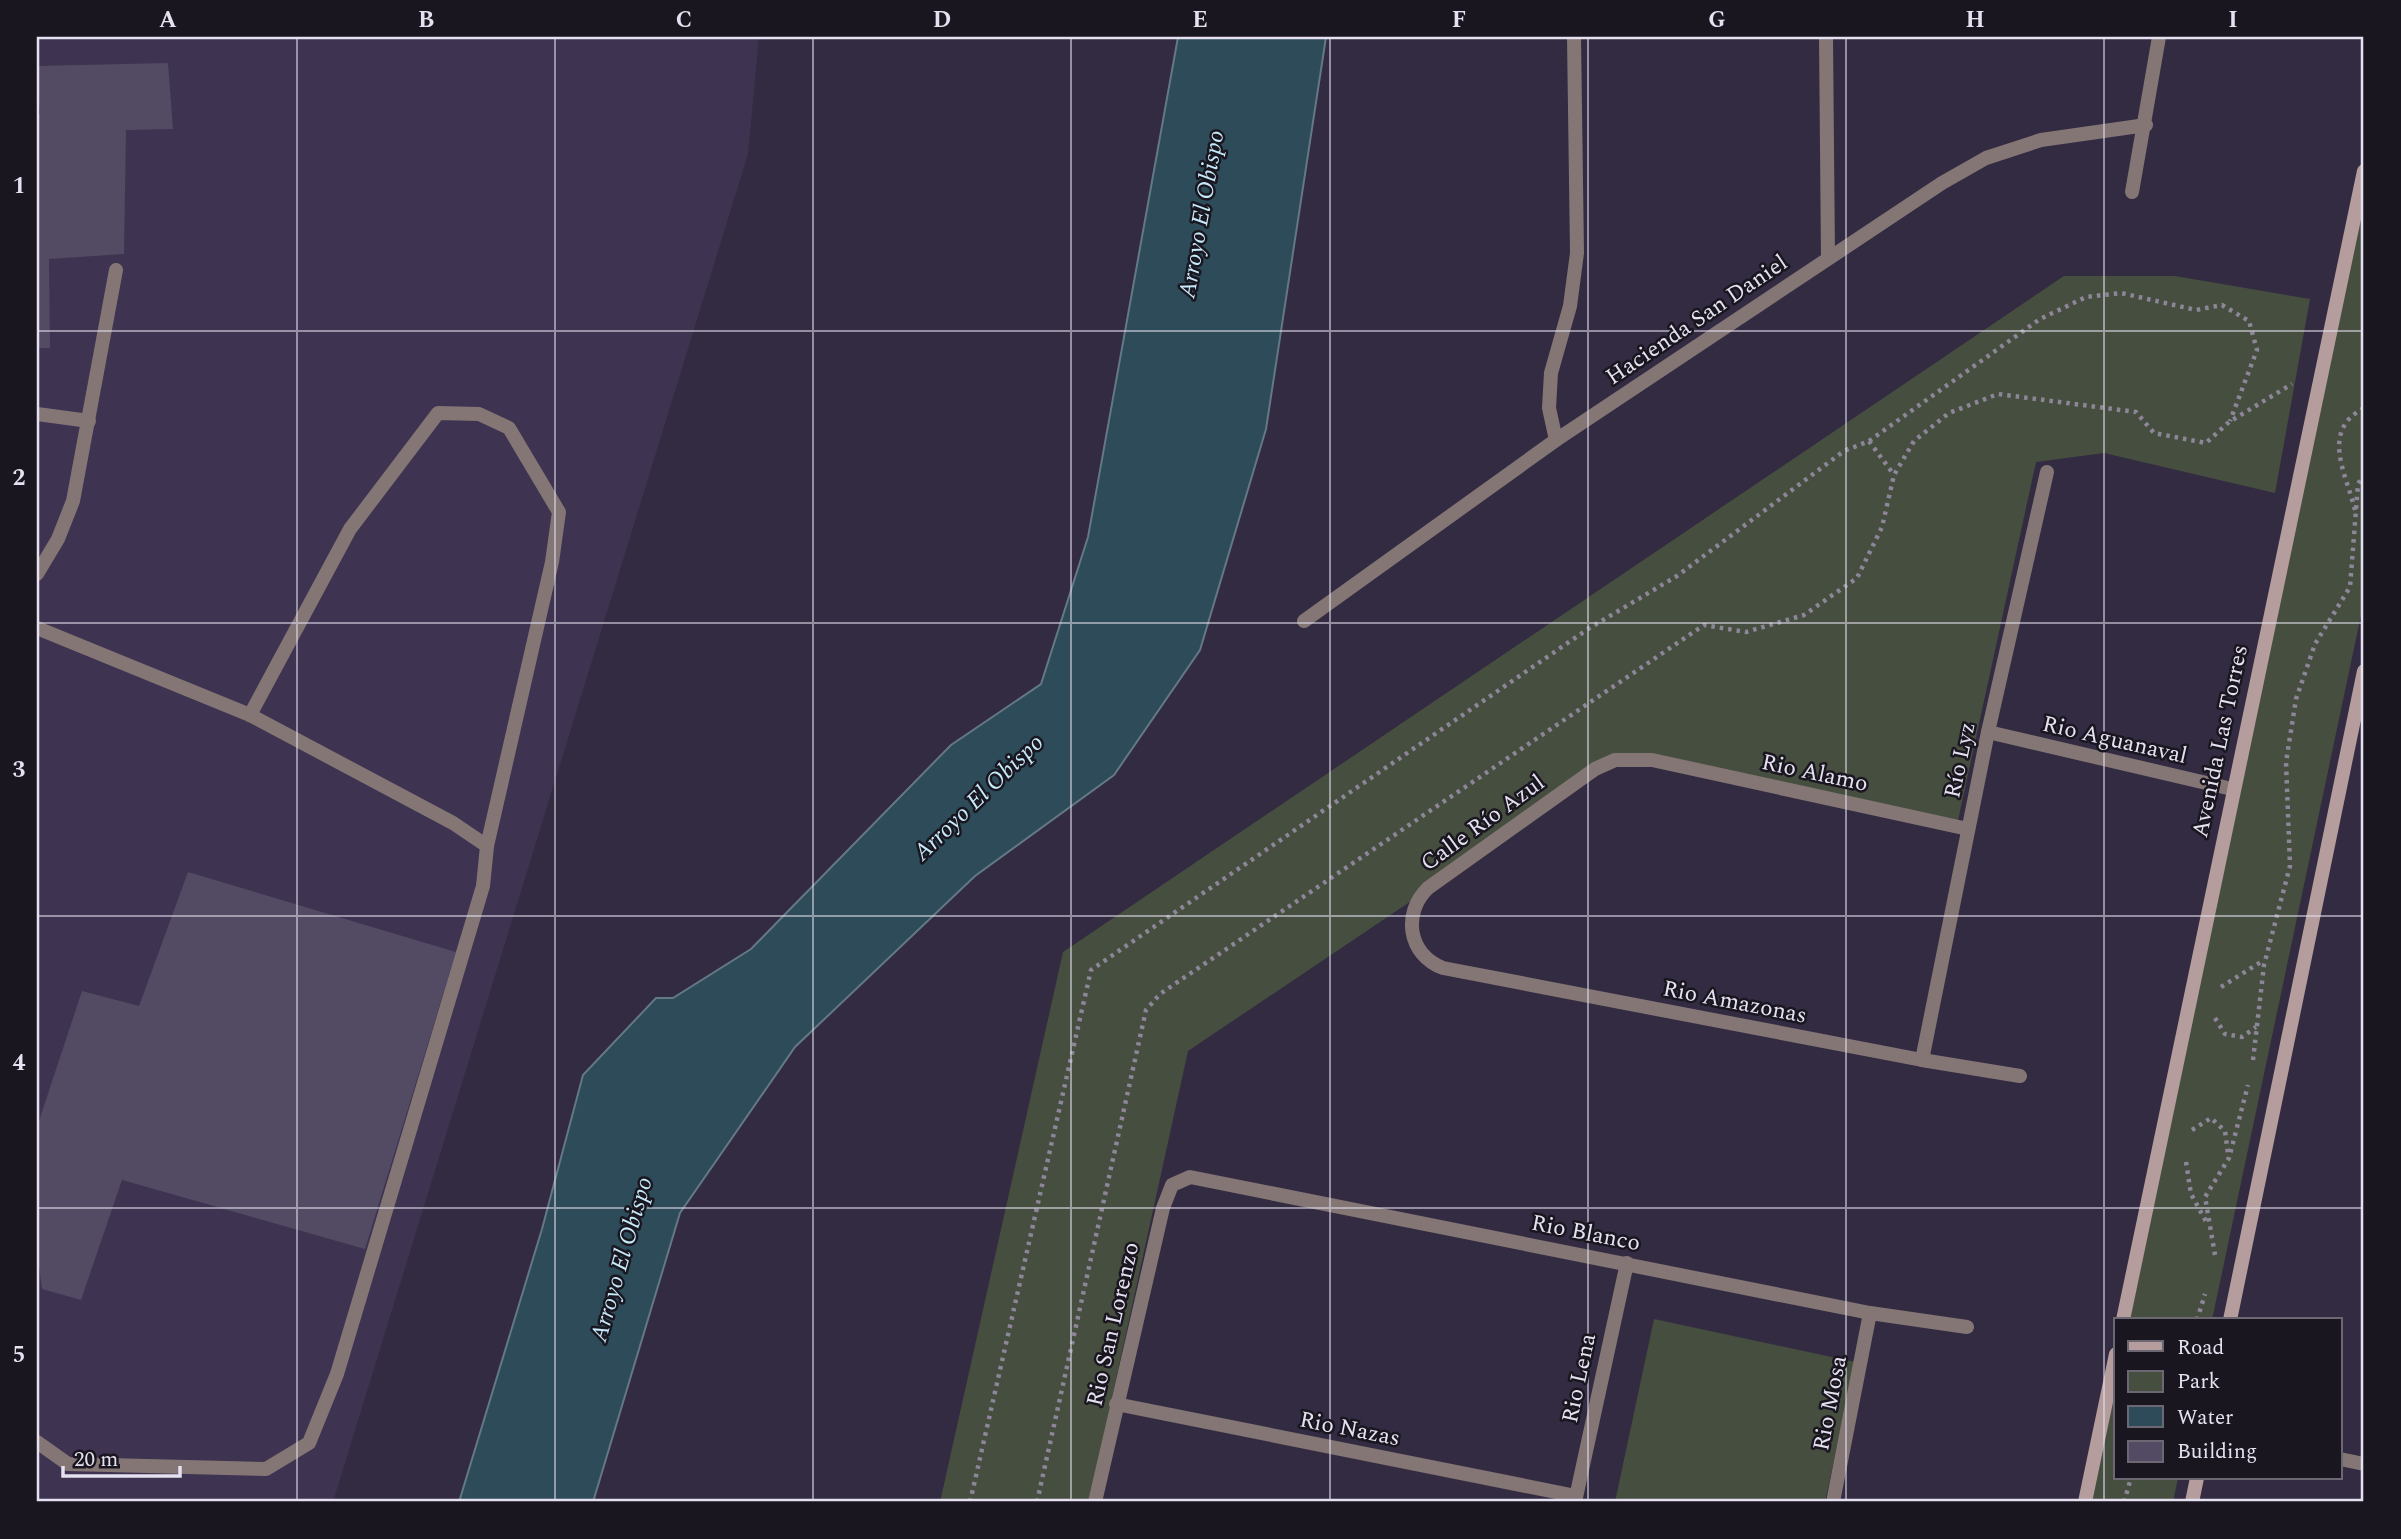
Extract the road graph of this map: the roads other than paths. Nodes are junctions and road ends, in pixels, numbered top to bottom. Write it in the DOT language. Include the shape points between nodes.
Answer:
graph roads {
  1 [pos="1574,37"];
  2 [pos="1826,37"];
  3 [pos="2159,37"];
  4 [pos="2146,125"];
  5 [pos="2364,171"];
  6 [pos="2132,192"];
  7 [pos="1828,258"];
  8 [pos="116,270"];
  9 [pos="37,414"];
  10 [pos="89,421"];
  11 [pos="1556,440"];
  12 [pos="2047,472"];
  13 [pos="37,574"];
  14 [pos="1304,621"];
  15 [pos="37,628"];
  16 [pos="2364,671"];
  17 [pos="2361,705"];
  18 [pos="250,715"];
  19 [pos="1988,732"];
  20 [pos="1652,761"];
  21 [pos="2232,789"];
  22 [pos="1968,828"];
  23 [pos="487,846"];
  24 [pos="1443,968"];
  25 [pos="1922,1060"];
  26 [pos="2020,1076"];
  27 [pos="1197,1177"];
  28 [pos="1627,1263"];
  29 [pos="1870,1313"];
  30 [pos="2123,1318"];
  31 [pos="2230,1318"];
  32 [pos="1967,1328"];
  33 [pos="2114,1364"];
  34 [pos="1116,1404"];
  35 [pos="37,1442"];
  36 [pos="2342,1459"];
  37 [pos="2364,1464"];
  38 [pos="2197,1480"];
  39 [pos="1575,1499"];
  40 [pos="1095,1502"];
  41 [pos="1833,1502"];
  42 [pos="2085,1502"];
  43 [pos="2192,1502"];
  1 -- 11 [label="street" via="1577,253 1570,306 1551,373 1549,408"];
  2 -- 7 [label="street"];
  3 -- 4 [label="street"];
  4 -- 6 [label="street"];
  4 -- 7 [label="street, Hacienda San Daniel" via="2042,140 1986,158"];
  5 -- 21 [label="street, Avenida Las Torres"];
  7 -- 11 [label="street, Hacienda San Daniel"];
  8 -- 10 [label="street"];
  9 -- 10 [label="street"];
  10 -- 13 [label="street" via="74,501"];
  11 -- 14 [label="street, Hacienda San Daniel"];
  12 -- 19 [label="street, Río Lyz"];
  15 -- 18 [label="street"];
  16 -- 17 [label="street"];
  17 -- 31 [label="street"];
  18 -- 23 [label="street" via="453,822"];
  18 -- 23 [label="street" via="350,529 438,413 479,414 509,428 559,512 552,562"];
  19 -- 21 [label="street, Rio Aguanaval"];
  19 -- 22 [label="street, Río Lyz"];
  20 -- 22 [label="street, Rio Alamo"];
  20 -- 24 [label="street, Calle Río Azul" via="1615,760 1595,769 1420,896 1412,914 1412,936 1424,957"];
  21 -- 30 [label="street, Avenida Las Torres"];
  22 -- 25 [label="street, Río Lyz"];
  23 -- 35 [label="street" via="483,886 337,1374 309,1443 266,1469 68,1464"];
  24 -- 25 [label="street, Rio Amazonas"];
  25 -- 26 [label="street, Rio Amazonas"];
  27 -- 28 [label="street, Rio Blanco"];
  27 -- 34 [label="street, Rio San Lorenzo" via="1172,1185 1163,1208"];
  28 -- 29 [label="street, Rio Blanco"];
  28 -- 39 [label="street, Rio Lena"];
  29 -- 32 [label="street, Rio Blanco"];
  29 -- 41 [label="street, Rio Mosa"];
  33 -- 42 [label="street"];
  34 -- 39 [label="street, Rio Nazas"];
  34 -- 40 [label="street, Rio San Lorenzo"];
  36 -- 37 [label="street"];
  38 -- 43 [label="street"];
}
